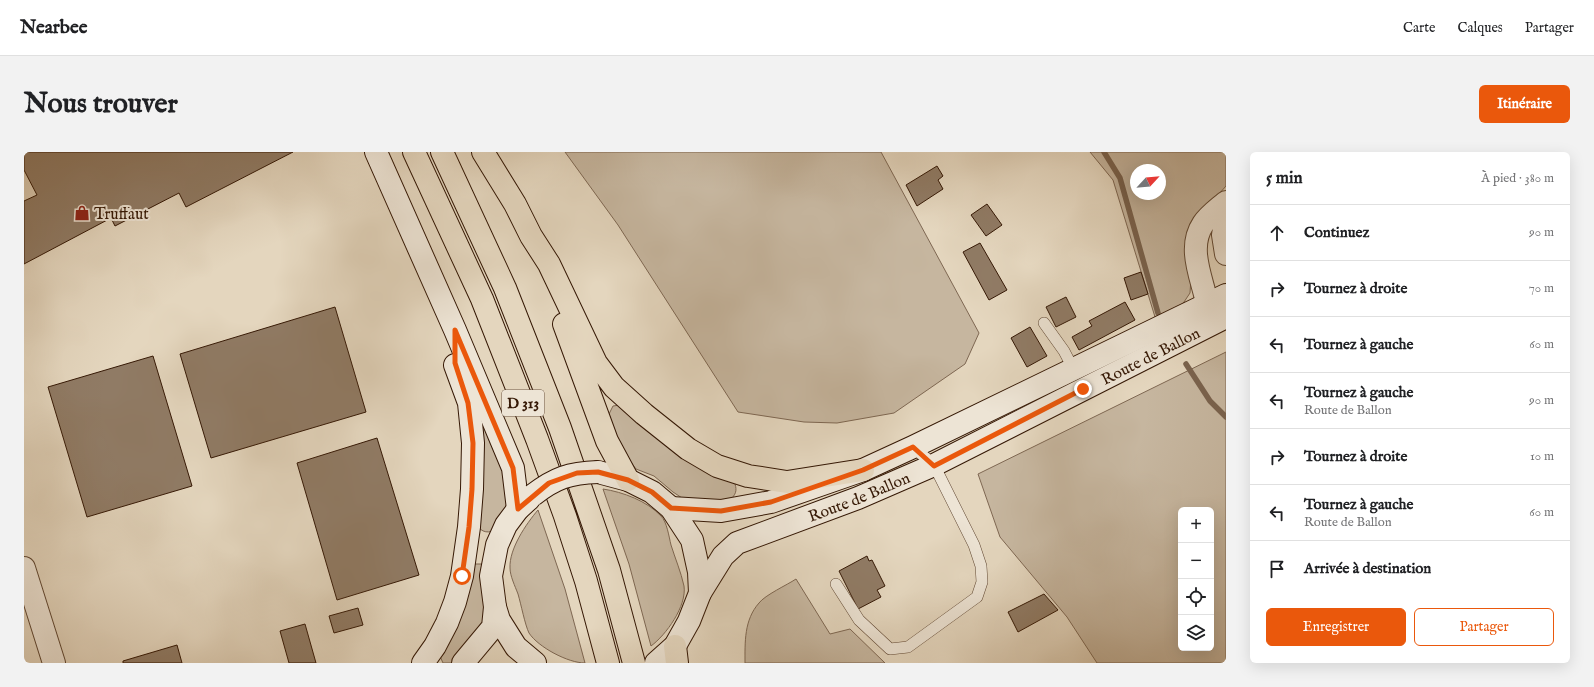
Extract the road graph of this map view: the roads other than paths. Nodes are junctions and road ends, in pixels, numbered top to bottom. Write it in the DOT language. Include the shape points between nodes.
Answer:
graph roads {
  1 [pos="376,152"];
  2 [pos="414,152"];
  3 [pos="442,152"];
  4 [pos="483,152"];
  5 [pos="1226,202"];
  6 [pos="1226,218"];
  7 [pos="531,236"];
  8 [pos="1226,254"];
  9 [pos="1216,299"];
  10 [pos="1226,316"];
  11 [pos="1044,323"];
  12 [pos="455,330"];
  13 [pos="1074,369"];
  14 [pos="1083,389"];
  15 [pos="913,447"];
  16 [pos="934,466"];
  17 [pos="863,470"];
  18 [pos="628,480"];
  19 [pos="525,502"];
  20 [pos="671,508"];
  21 [pos="24,568"];
  22 [pos="836,584"];
  23 [pos="700,593"];
  24 [pos="495,607"];
  25 [pos="676,654"];
  26 [pos="54,663"];
  27 [pos="423,663"];
  28 [pos="463,663"];
  29 [pos="535,663"];
  30 [pos="608,663"];
  31 [pos="634,663"];
  32 [pos="656,663"];
  1 -- 12 [label="main road"];
  2 -- 30 [label="highway, D 313" via="482,299 537,439 586,581"];
  3 -- 31 [label="highway, D 313" via="505,288 560,428 609,570"];
  4 -- 7 [label="highway"];
  5 -- 9 [label="main road" via="1202,225 1196,246 1197,265"];
  6 -- 8 [label="main road" via="1223,235"];
  7 -- 17 [label="highway" via="549,264 596,363 614,387 688,449 717,466 748,476 787,482"];
  7 -- 18 [label="highway" via="607,441"];
  9 -- 10 [label="main road"];
  9 -- 13 [label="main road, Route de Ballon"];
  10 -- 14 [label="main road, Route de Ballon"];
  11 -- 13 [label="lane"];
  12 -- 19 [label="main road"];
  12 -- 27 [label="main road" via="455,363 468,403 473,443 469,527 462,576 455,602 447,623"];
  13 -- 14 [label="lane"];
  13 -- 15 [label="main road, Route de Ballon"];
  14 -- 16 [label="main road, Route de Ballon"];
  15 -- 16 [label="lane"];
  15 -- 17 [label="main road, Route de Ballon"];
  16 -- 22 [label="lane" via="974,545 981,566 982,582 977,597 908,647 890,649 859,620"];
  16 -- 23 [label="main road, Route de Ballon" via="858,498 737,543 723,556"];
  17 -- 20 [label="main road, Route de Ballon" via="771,502 721,511"];
  18 -- 19 [label="main road, bridge" via="598,472 577,473 549,483"];
  18 -- 20 [label="main road" via="652,492"];
  19 -- 24 [label="main road" via="506,525 497,545 491,576"];
  20 -- 23 [label="main road" via="692,540 699,572"];
  21 -- 26 [label="main road"];
  23 -- 25 [label="main road, Route de Ballon"];
  24 -- 28 [label="main road" via="493,627"];
  24 -- 29 [label="main road" via="499,620 516,647"];
  25 -- 32 [label="main road, Route de Ballon"];
}
